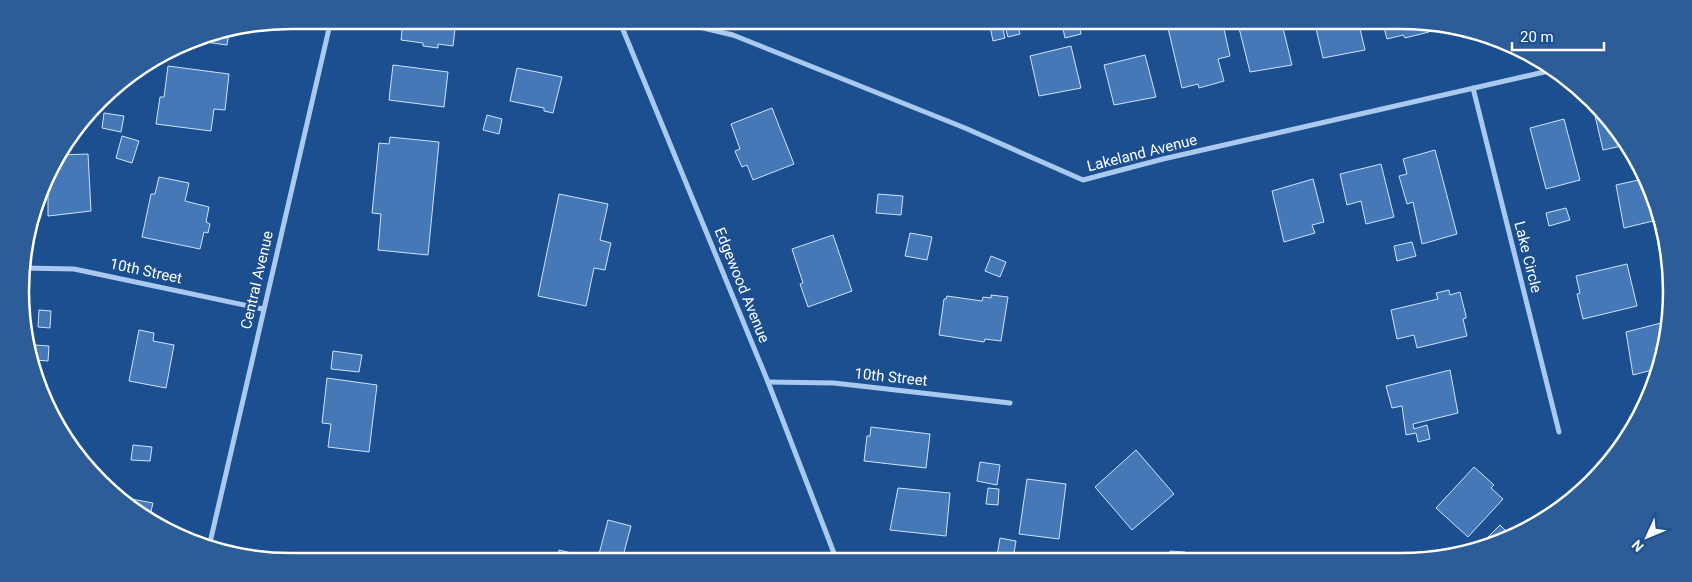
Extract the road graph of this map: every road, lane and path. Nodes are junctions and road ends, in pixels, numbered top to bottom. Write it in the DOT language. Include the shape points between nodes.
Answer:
graph roads {
  1 [pos="330,29"];
  2 [pos="623,29"];
  3 [pos="707,29"];
  4 [pos="1545,72"];
  5 [pos="1473,88"];
  6 [pos="30,268"];
  7 [pos="262,309"];
  8 [pos="768,382"];
  9 [pos="1010,403"];
  10 [pos="1559,432"];
  11 [pos="211,540"];
  12 [pos="834,553"];
  1 -- 7 [label="street, Central Avenue"];
  2 -- 8 [label="street, Edgewood Avenue"];
  3 -- 5 [label="street, Lakeland Avenue" via="733,35 966,128 1083,180"];
  4 -- 5 [label="street, Lakeland Avenue"];
  5 -- 10 [label="street, Lake Circle"];
  6 -- 7 [label="street, 10th Street" via="74,269"];
  7 -- 11 [label="street, Central Avenue"];
  8 -- 9 [label="street, 10th Street" via="834,383"];
  8 -- 12 [label="street, Edgewood Avenue"];
}
